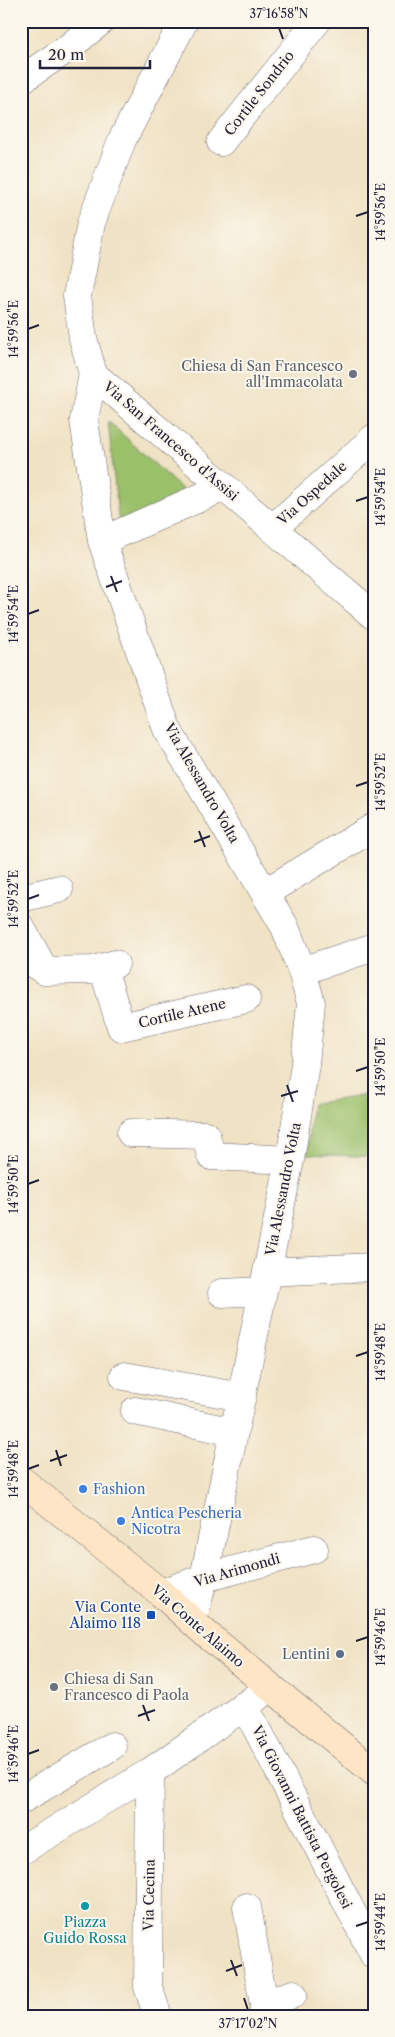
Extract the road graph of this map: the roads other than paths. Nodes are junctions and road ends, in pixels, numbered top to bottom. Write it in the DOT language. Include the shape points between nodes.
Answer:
graph roads {
  1 [pos="101,21"];
  2 [pos="184,21"];
  3 [pos="316,21"];
  4 [pos="21,80"];
  5 [pos="221,142"];
  6 [pos="93,374"];
  7 [pos="374,438"];
  8 [pos="224,487"];
  9 [pos="273,528"];
  10 [pos="102,541"];
  11 [pos="374,616"];
  12 [pos="374,827"];
  13 [pos="59,888"];
  14 [pos="266,892"];
  15 [pos="21,898"];
  16 [pos="21,928"];
  17 [pos="374,947"];
  18 [pos="21,956"];
  19 [pos="45,971"];
  20 [pos="302,971"];
  21 [pos="246,999"];
  22 [pos="131,1133"];
  23 [pos="290,1160"];
  24 [pos="374,1267"];
  25 [pos="265,1282"];
  26 [pos="222,1293"];
  27 [pos="124,1376"];
  28 [pos="242,1397"];
  29 [pos="135,1411"];
  30 [pos="234,1432"];
  31 [pos="22,1479"];
  32 [pos="314,1549"];
  33 [pos="204,1578"];
  34 [pos="161,1593"];
  35 [pos="192,1621"];
  36 [pos="270,1688"];
  37 [pos="243,1706"];
  38 [pos="112,1746"];
  39 [pos="150,1772"];
  40 [pos="374,1772"];
  41 [pos="21,1800"];
  42 [pos="21,1851"];
  43 [pos="246,1907"];
  44 [pos="374,1955"];
  45 [pos="293,1994"];
  46 [pos="264,2010"];
  47 [pos="158,2016"];
  1 -- 4 [label="street"];
  2 -- 6 [label="street, Via San Francesco d'Assisi" via="122,140 91,223 77,296 83,338"];
  3 -- 5 [label="street, Cortile Sondrio"];
  6 -- 8 [label="street, Via San Francesco d'Assisi"];
  6 -- 10 [label="street, Via Alessandro Volta" via="84,420"];
  7 -- 9 [label="street, Via Ospedale"];
  8 -- 9 [label="street, Via San Francesco d'Assisi"];
  8 -- 10 [label="street"];
  9 -- 11 [label="street, Via San Francesco d'Assisi"];
  10 -- 14 [label="street, Via Alessandro Volta" via="167,728"];
  12 -- 14 [label="street"];
  13 -- 15 [label="street"];
  14 -- 20 [label="street, Via Alessandro Volta" via="285,927"];
  16 -- 19 [label="street"];
  17 -- 20 [label="street"];
  18 -- 19 [label="street"];
  19 -- 21 [label="street, Cortile Atene" via="93,970 109,966 121,1027"];
  20 -- 23 [label="street, Via Alessandro Volta" via="311,1003 306,1064"];
  22 -- 23 [label="street" via="206,1135 211,1156"];
  23 -- 25 [label="street, Via Alessandro Volta"];
  24 -- 25 [label="street"];
  25 -- 26 [label="street"];
  25 -- 28 [label="street, Via Alessandro Volta"];
  27 -- 28 [label="street"];
  28 -- 30 [label="street, Via Alessandro Volta"];
  29 -- 30 [label="street"];
  30 -- 33 [label="street, Via Alessandro Volta"];
  31 -- 34 [label="main road, Via Conte Alaimo"];
  32 -- 33 [label="street, Via Arimondi"];
  33 -- 34 [label="street, Via Arimondi"];
  33 -- 35 [label="street, Via Alessandro Volta"];
  34 -- 35 [label="main road, Via Conte Alaimo"];
  35 -- 36 [label="main road, Via Conte Alaimo"];
  36 -- 37 [label="street"];
  36 -- 40 [label="main road, Via Conte Alaimo"];
  37 -- 39 [label="street"];
  37 -- 44 [label="street, Via Giovanni Battista Pergolesi"];
  38 -- 41 [label="street"];
  39 -- 42 [label="street"];
  39 -- 47 [label="street, Via Cecina" via="148,1987"];
  43 -- 46 [label="street"];
  45 -- 46 [label="street"];
}
